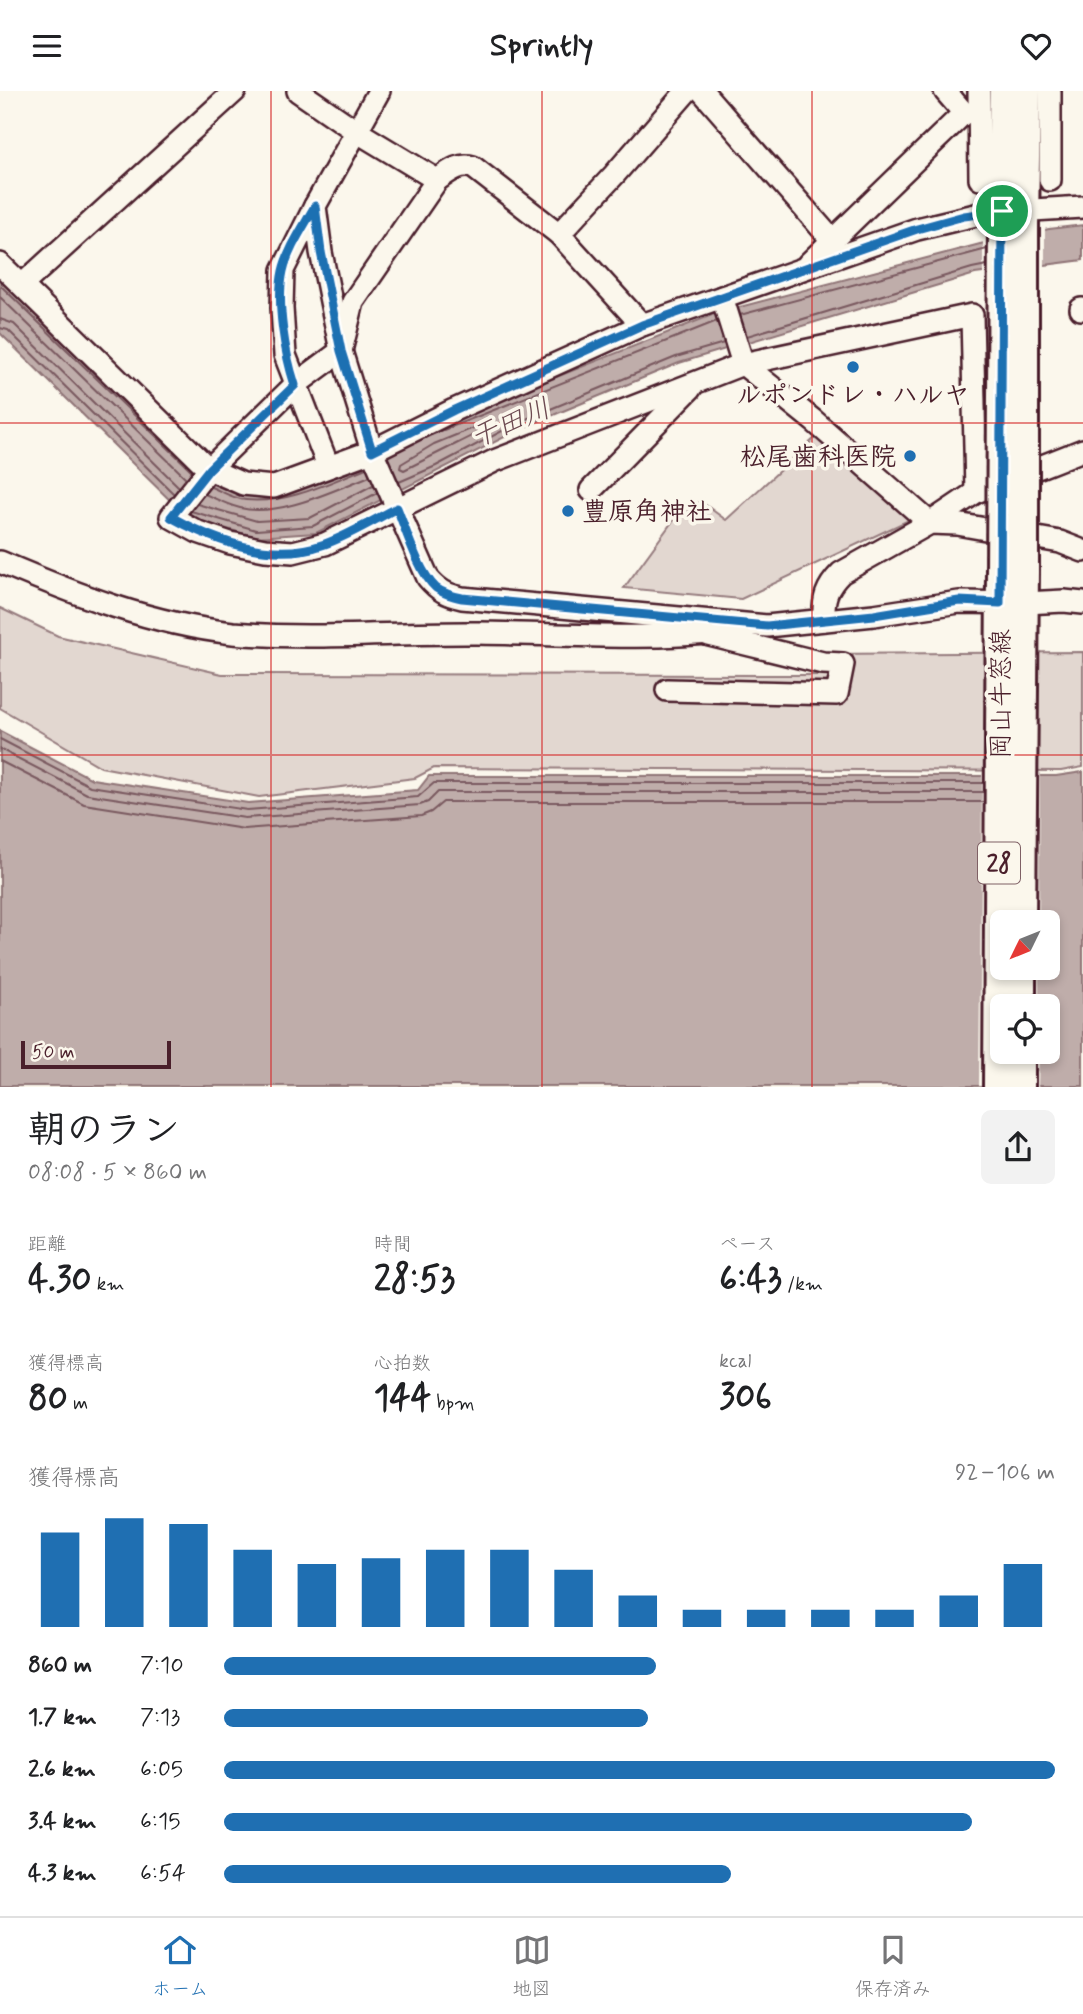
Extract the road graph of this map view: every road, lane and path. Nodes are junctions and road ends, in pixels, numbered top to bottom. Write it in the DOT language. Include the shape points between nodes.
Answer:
graph roads {
  1 [pos="235,91"];
  2 [pos="298,91"];
  3 [pos="379,91"];
  4 [pos="687,91"];
  5 [pos="702,91"];
  6 [pos="945,91"];
  7 [pos="1003,91"];
  8 [pos="1027,91"];
  9 [pos="1050,91"];
  10 [pos="974,103"];
  11 [pos="356,131"];
  12 [pos="980,179"];
  13 [pos="437,180"];
  14 [pos="1050,180"];
  15 [pos="315,206"];
  16 [pos="1083,207"];
  17 [pos="1014,217"];
  18 [pos="559,234"];
  19 [pos="832,240"];
  20 [pos="0,264"];
  21 [pos="804,268"];
  22 [pos="22,285"];
  23 [pos="723,301"];
  24 [pos="642,325"];
  25 [pos="341,351"];
  26 [pos="742,361"];
  27 [pos="696,383"];
  28 [pos="295,385"];
  29 [pos="1083,450"];
  30 [pos="374,455"];
  31 [pos="328,466"];
  32 [pos="206,472"];
  33 [pos="592,490"];
  34 [pos="976,492"];
  35 [pos="394,501"];
  36 [pos="930,523"];
  37 [pos="1083,551"];
  38 [pos="0,562"];
  39 [pos="1013,603"];
  40 [pos="1083,603"];
  41 [pos="824,620"];
  42 [pos="767,626"];
  43 [pos="703,634"];
  44 [pos="1013,639"];
  45 [pos="667,690"];
  46 [pos="1022,910"];
  47 [pos="1021,1064"];
  48 [pos="997,1087"];
  49 [pos="1021,1087"];
  1 -- 22 [label="street"];
  2 -- 11 [label="street"];
  3 -- 11 [label="street"];
  4 -- 18 [label="street"];
  5 -- 19 [label="street"];
  6 -- 10 [label="street"];
  7 -- 17 [label="main road, 岡山牛窓線 / 28"];
  8 -- 17 [label="main road, 岡山牛窓線 / 28"];
  9 -- 14 [label="street"];
  10 -- 12 [label="street"];
  10 -- 19 [label="street"];
  11 -- 13 [label="street"];
  11 -- 15 [label="street"];
  13 -- 18 [label="street" via="462,165 474,167"];
  13 -- 25 [label="street" via="353,302"];
  15 -- 25 [label="street"];
  15 -- 28 [label="street" via="283,270 285,355"];
  16 -- 17 [label="street"];
  17 -- 21 [label="street" via="964,216"];
  17 -- 39 [label="main road, 岡山牛窓線 / 28, bridge"];
  18 -- 24 [label="street"];
  19 -- 21 [label="street"];
  20 -- 22 [label="street"];
  21 -- 23 [label="street"];
  22 -- 32 [label="street"];
  23 -- 24 [label="street"];
  23 -- 26 [label="street"];
  24 -- 30 [label="street" via="454,410"];
  25 -- 28 [label="street"];
  25 -- 30 [label="street"];
  26 -- 27 [label="street"];
  26 -- 34 [label="street" via="972,315"];
  26 -- 36 [label="street"];
  27 -- 33 [label="street"];
  27 -- 35 [label="street"];
  28 -- 31 [label="street"];
  28 -- 32 [label="street"];
  29 -- 34 [label="street"];
  30 -- 31 [label="street"];
  30 -- 35 [label="street"];
  31 -- 32 [label="street" via="274,487 243,484"];
  32 -- 35 [label="street" via="171,517 220,540 265,550 293,552 325,544"];
  34 -- 36 [label="street"];
  35 -- 42 [label="street" via="428,578 449,595"];
  36 -- 37 [label="street" via="1048,540"];
  36 -- 41 [label="street" via="841,573 823,599"];
  38 -- 43 [label="street" via="139,615 233,632"];
  39 -- 40 [label="street"];
  39 -- 41 [label="street" via="959,601"];
  39 -- 44 [label="main road, 岡山牛窓線 / 28"];
  41 -- 42 [label="street"];
  42 -- 43 [label="street"];
  43 -- 45 [label="street" via="844,664 837,694"];
  44 -- 46 [label="main road, 岡山牛窓線 / 28"];
  44 -- 48 [label="main road, 岡山牛窓線 / 28"];
  47 -- 49 [label="main road"];
}
